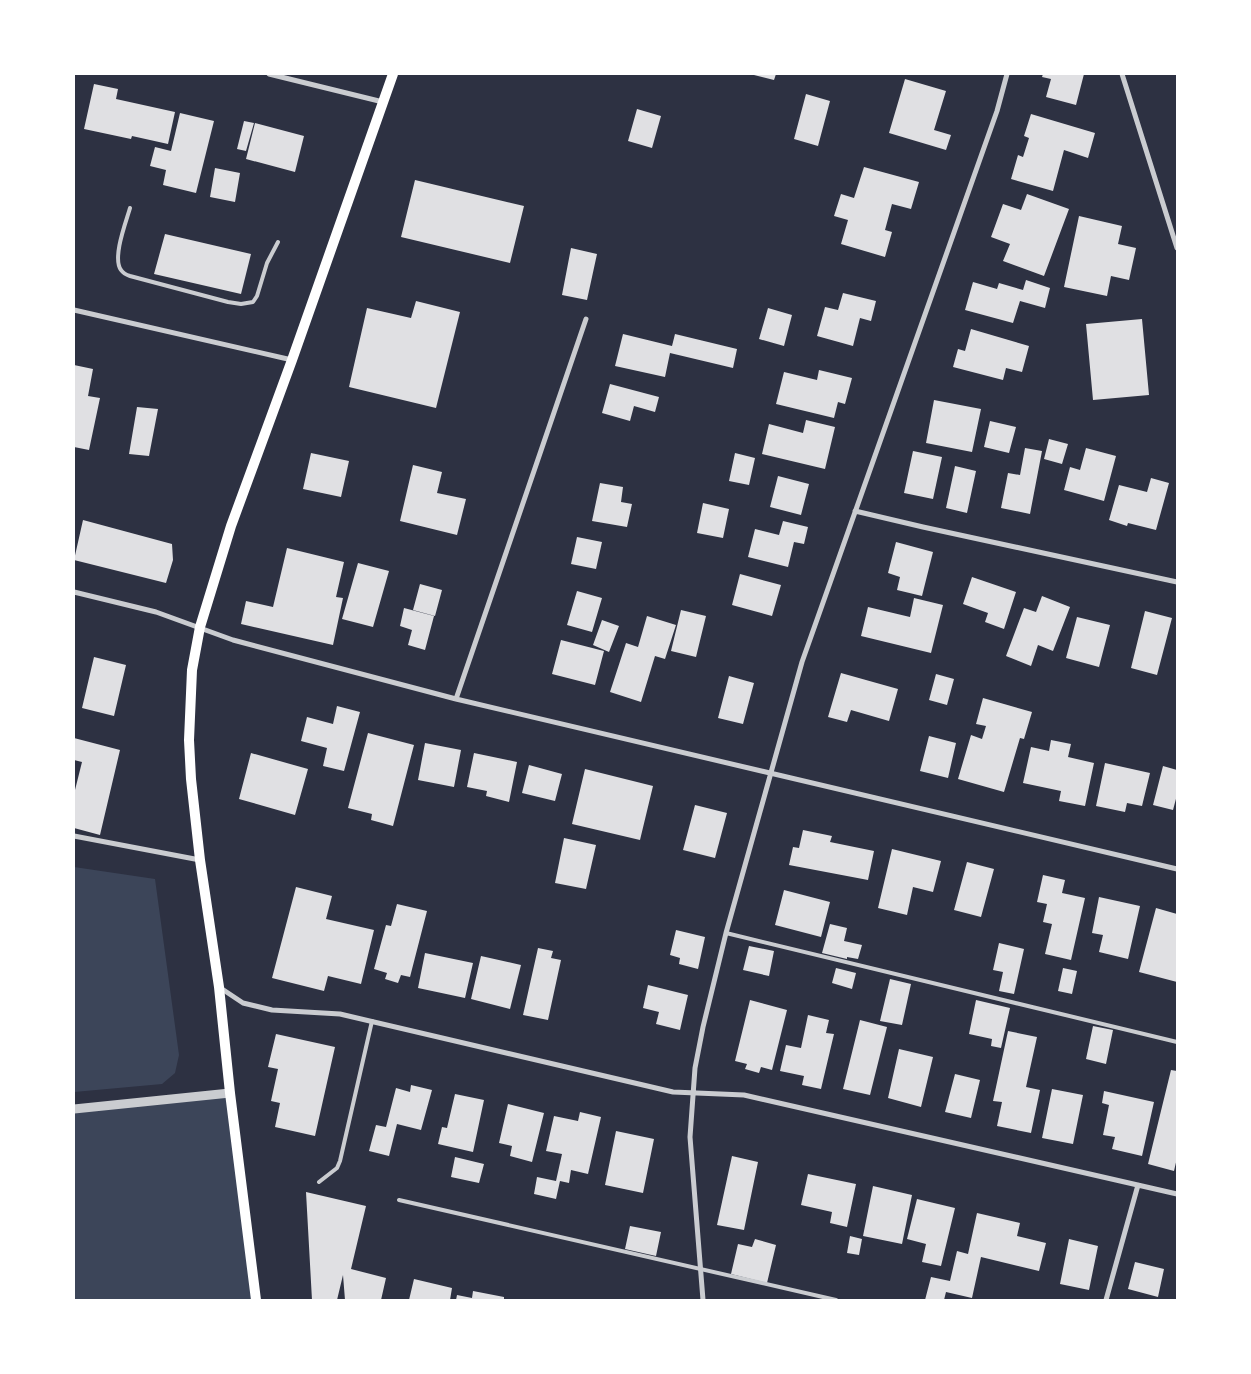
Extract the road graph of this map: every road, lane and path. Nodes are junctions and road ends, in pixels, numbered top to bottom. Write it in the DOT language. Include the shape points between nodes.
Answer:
graph roads {
  1 [pos="269,74"];
  2 [pos="393,74"];
  3 [pos="1007,74"];
  4 [pos="1122,74"];
  5 [pos="383,102"];
  6 [pos="130,208"];
  7 [pos="278,242"];
  8 [pos="1177,248"];
  9 [pos="74,310"];
  10 [pos="586,319"];
  11 [pos="292,360"];
  12 [pos="855,511"];
  13 [pos="1177,582"];
  14 [pos="74,592"];
  15 [pos="200,627"];
  16 [pos="456,698"];
  17 [pos="771,773"];
  18 [pos="74,836"];
  19 [pos="200,860"];
  20 [pos="1177,870"];
  21 [pos="726,933"];
  22 [pos="220,987"];
  23 [pos="372,1021"];
  24 [pos="1177,1042"];
  25 [pos="230,1093"];
  26 [pos="693,1093"];
  27 [pos="74,1109"];
  28 [pos="319,1182"];
  29 [pos="1138,1184"];
  30 [pos="1177,1194"];
  31 [pos="399,1200"];
  32 [pos="700,1268"];
  33 [pos="256,1300"];
  34 [pos="702,1300"];
  35 [pos="836,1300"];
  36 [pos="1106,1300"];
  1 -- 5 [label="street"];
  2 -- 5 [label="main road"];
  3 -- 12 [label="street" via="997,111"];
  4 -- 8 [label="street"];
  5 -- 11 [label="main road"];
  6 -- 7 [label="lane" via="118,253 121,271 228,302 253,302"];
  9 -- 11 [label="street"];
  10 -- 16 [label="street"];
  11 -- 15 [label="main road" via="231,526"];
  12 -- 13 [label="street"];
  12 -- 17 [label="street" via="802,662"];
  14 -- 15 [label="street" via="156,612"];
  15 -- 16 [label="street" via="233,640"];
  15 -- 19 [label="main road" via="192,670 189,740"];
  16 -- 17 [label="street"];
  17 -- 20 [label="street"];
  17 -- 21 [label="street"];
  18 -- 19 [label="street"];
  19 -- 22 [label="main road"];
  21 -- 24 [label="lane"];
  21 -- 26 [label="street" via="703,1027"];
  22 -- 23 [label="street" via="243,1003 272,1010 340,1014"];
  22 -- 25 [label="main road"];
  23 -- 26 [label="street" via="674,1092"];
  23 -- 28 [label="lane" via="340,1161"];
  25 -- 27 [label="street"];
  25 -- 33 [label="main road"];
  26 -- 29 [label="street" via="744,1095"];
  26 -- 32 [label="street" via="690,1137"];
  29 -- 30 [label="street"];
  29 -- 36 [label="street"];
  31 -- 32 [label="lane"];
  32 -- 34 [label="street"];
  32 -- 35 [label="lane"];
}
